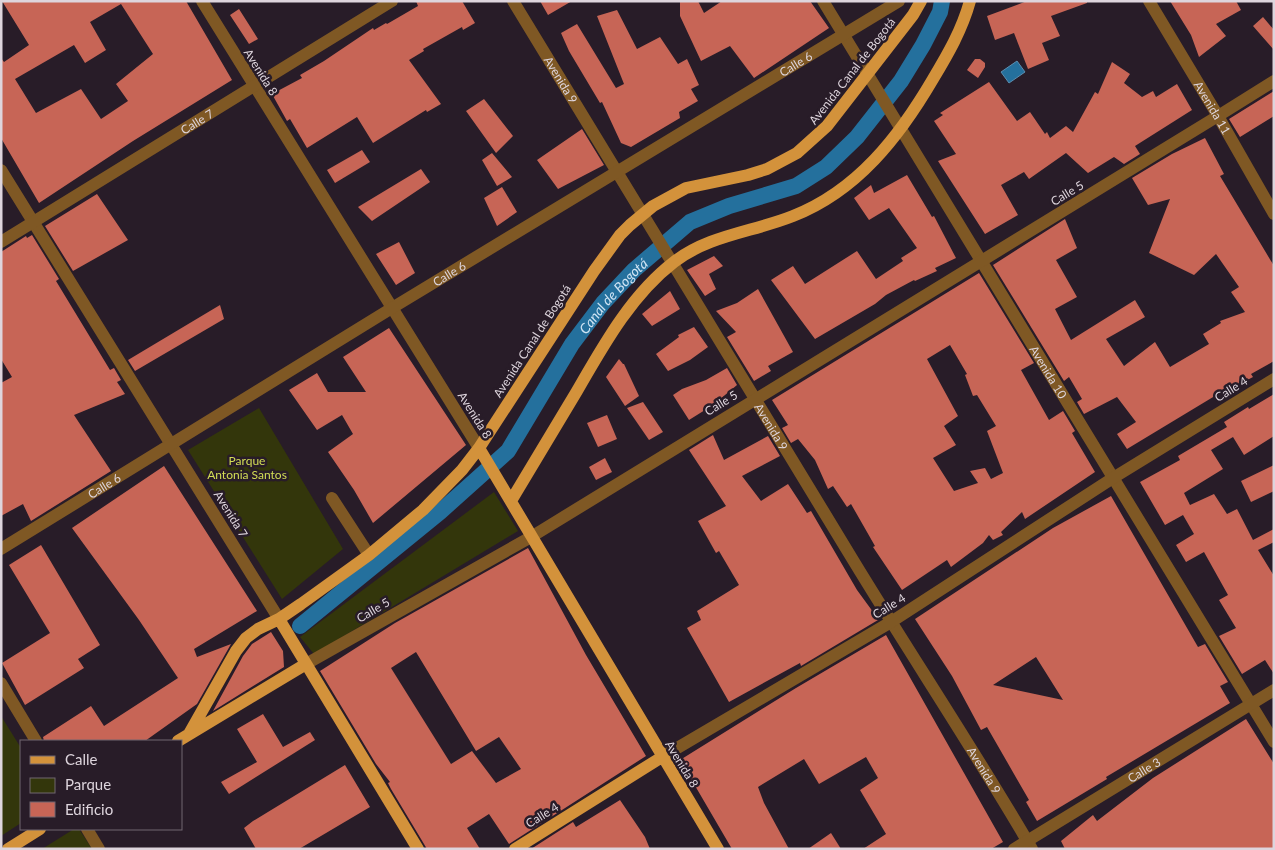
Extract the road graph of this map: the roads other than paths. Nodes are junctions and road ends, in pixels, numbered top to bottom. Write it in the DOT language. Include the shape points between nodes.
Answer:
graph roads {
  1 [pos="202,1"];
  2 [pos="392,1"];
  3 [pos="513,1"];
  4 [pos="823,1"];
  5 [pos="899,1"];
  6 [pos="921,1"];
  7 [pos="970,1"];
  8 [pos="1149,1"];
  9 [pos="844,36"];
  10 [pos="868,72"];
  11 [pos="1274,81"];
  12 [pos="253,87"];
  13 [pos="1218,116"];
  14 [pos="899,125"];
  15 [pos="1,170"];
  16 [pos="618,172"];
  17 [pos="643,213"];
  18 [pos="1274,214"];
  19 [pos="33,222"];
  20 [pos="1,242"];
  21 [pos="982,261"];
  22 [pos="673,263"];
  23 [pos="392,308"];
  24 [pos="1274,379"];
  25 [pos="754,399"];
  26 [pos="171,443"];
  27 [pos="479,448"];
  28 [pos="1113,478"];
  29 [pos="332,498"];
  30 [pos="512,502"];
  31 [pos="532,537"];
  32 [pos="1,549"];
  33 [pos="369,555"];
  34 [pos="279,618"];
  35 [pos="891,622"];
  36 [pos="306,664"];
  37 [pos="1,683"];
  38 [pos="1274,690"];
  39 [pos="1250,703"];
  40 [pos="189,734"];
  41 [pos="35,740"];
  42 [pos="180,740"];
  43 [pos="1274,742"];
  44 [pos="662,757"];
  45 [pos="38,830"];
  46 [pos="88,830"];
  47 [pos="1030,845"];
  48 [pos="8,849"];
  49 [pos="99,849"];
  50 [pos="418,849"];
  51 [pos="515,849"];
  52 [pos="718,849"];
  53 [pos="1014,849"];
  1 -- 12 [label="street, Avenida 8"];
  2 -- 12 [label="street, Calle 7"];
  3 -- 16 [label="street, Avenida 9"];
  4 -- 9 [label="street, Avenida 10"];
  5 -- 9 [label="street, Calle 6"];
  6 -- 10 [label="main road, Avenida Canal de Bogotá"];
  7 -- 14 [label="main road" via="956,40 923,96"];
  8 -- 13 [label="street, Avenida 11"];
  9 -- 10 [label="street, Avenida 10"];
  9 -- 16 [label="street, Calle 6"];
  10 -- 14 [label="street, Avenida 10"];
  10 -- 17 [label="main road, Avenida Canal de Bogotá" via="827,126 797,154 748,175 686,188"];
  11 -- 13 [label="street, Calle 5"];
  12 -- 19 [label="street, Calle 7"];
  12 -- 23 [label="street, Avenida 8"];
  13 -- 18 [label="street, Avenida 11"];
  13 -- 21 [label="street, Calle 5"];
  14 -- 21 [label="street, Avenida 10"];
  14 -- 22 [label="main road" via="883,152 856,178 811,208 777,222 717,239"];
  15 -- 19 [label="street, Avenida 7"];
  16 -- 17 [label="street, Avenida 9"];
  16 -- 23 [label="street, Calle 6"];
  17 -- 22 [label="street, Avenida 9"];
  17 -- 27 [label="main road, Avenida Canal de Bogotá" via="620,235 594,270"];
  19 -- 20 [label="street, Calle 7"];
  19 -- 26 [label="street, Avenida 7"];
  21 -- 25 [label="street, Calle 5"];
  21 -- 28 [label="street, Avenida 10"];
  22 -- 25 [label="street, Avenida 9"];
  22 -- 30 [label="main road" via="613,329"];
  23 -- 26 [label="street, Calle 6"];
  23 -- 27 [label="street, Avenida 8"];
  24 -- 28 [label="street, Calle 4"];
  25 -- 31 [label="street, Calle 5"];
  25 -- 35 [label="street, Avenida 9"];
  26 -- 32 [label="street, Calle 6"];
  26 -- 34 [label="street, Avenida 7"];
  27 -- 30 [label="main road, Avenida 8"];
  27 -- 33 [label="main road, Avenida Canal de Bogotá" via="423,510"];
  28 -- 35 [label="street, Calle 4"];
  28 -- 39 [label="street, Avenida 10"];
  29 -- 33 [label="street"];
  30 -- 31 [label="main road, Avenida 8"];
  31 -- 36 [label="street, Calle 5"];
  31 -- 44 [label="main road, Avenida 8"];
  33 -- 34 [label="main road, Avenida Canal de Bogotá"];
  34 -- 36 [label="main road, Avenida 7"];
  34 -- 40 [label="main road, Avenida Canal de Bogotá" via="246,638"];
  35 -- 44 [label="street, Calle 4"];
  35 -- 47 [label="street, Avenida 9"];
  36 -- 40 [label="main road, Calle 5"];
  36 -- 50 [label="main road, Avenida 7"];
  37 -- 41 [label="street"];
  38 -- 39 [label="street, Calle 3"];
  39 -- 43 [label="street, Avenida 10"];
  39 -- 47 [label="street, Calle 3"];
  40 -- 42 [label="main road, Calle 5"];
  44 -- 51 [label="main road, Calle 4"];
  44 -- 52 [label="main road, Avenida 8"];
  45 -- 48 [label="main road"];
  46 -- 49 [label="street"];
  47 -- 53 [label="street, Calle 3"];
}
